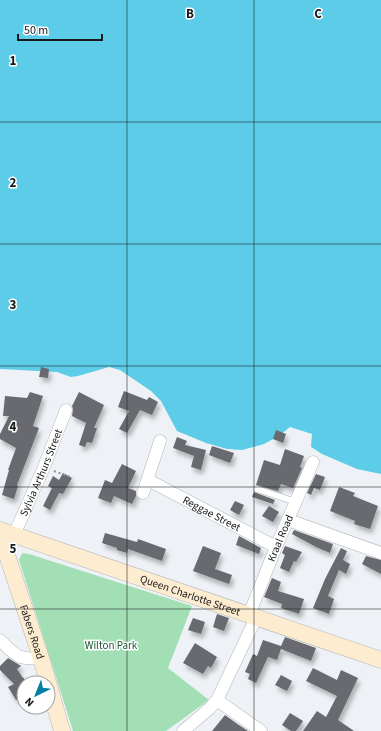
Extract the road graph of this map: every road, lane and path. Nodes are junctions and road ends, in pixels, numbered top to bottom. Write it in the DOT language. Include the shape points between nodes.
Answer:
graph roads {
  1 [pos="66,410"];
  2 [pos="160,441"];
  3 [pos="313,462"];
  4 [pos="44,467"];
  5 [pos="72,478"];
  6 [pos="148,480"];
  7 [pos="256,489"];
  8 [pos="143,493"];
  9 [pos="296,502"];
  10 [pos="288,520"];
  11 [pos="5,533"];
  12 [pos="276,547"];
  13 [pos="381,552"];
  14 [pos="252,617"];
  15 [pos="0,640"];
  16 [pos="41,658"];
  17 [pos="381,660"];
  18 [pos="217,700"];
  19 [pos="62,731"];
  20 [pos="183,731"];
  21 [pos="261,731"];
  1 -- 4 [label="street, Sylvia Arthurs Street"];
  2 -- 6 [label="street"];
  3 -- 9 [label="street, Kraal Road"];
  4 -- 5 [label="path"];
  4 -- 11 [label="street, Sylvia Arthurs Street"];
  6 -- 8 [label="street"];
  6 -- 12 [label="street, Reggae Street"];
  7 -- 9 [label="lane"];
  9 -- 10 [label="street, Kraal Road"];
  10 -- 12 [label="street, Kraal Road"];
  10 -- 13 [label="street"];
  11 -- 14 [label="main road, Queen Charlotte Street"];
  11 -- 16 [label="main road, Fabers Road"];
  12 -- 14 [label="street, Kraal Road"];
  14 -- 17 [label="main road, Queen Charlotte Street"];
  14 -- 18 [label="street, Kraal Road"];
  15 -- 16 [label="street" via="21,658"];
  16 -- 19 [label="main road, Fabers Road"];
  18 -- 20 [label="street, Kraal Road"];
  18 -- 21 [label="street"];
}
